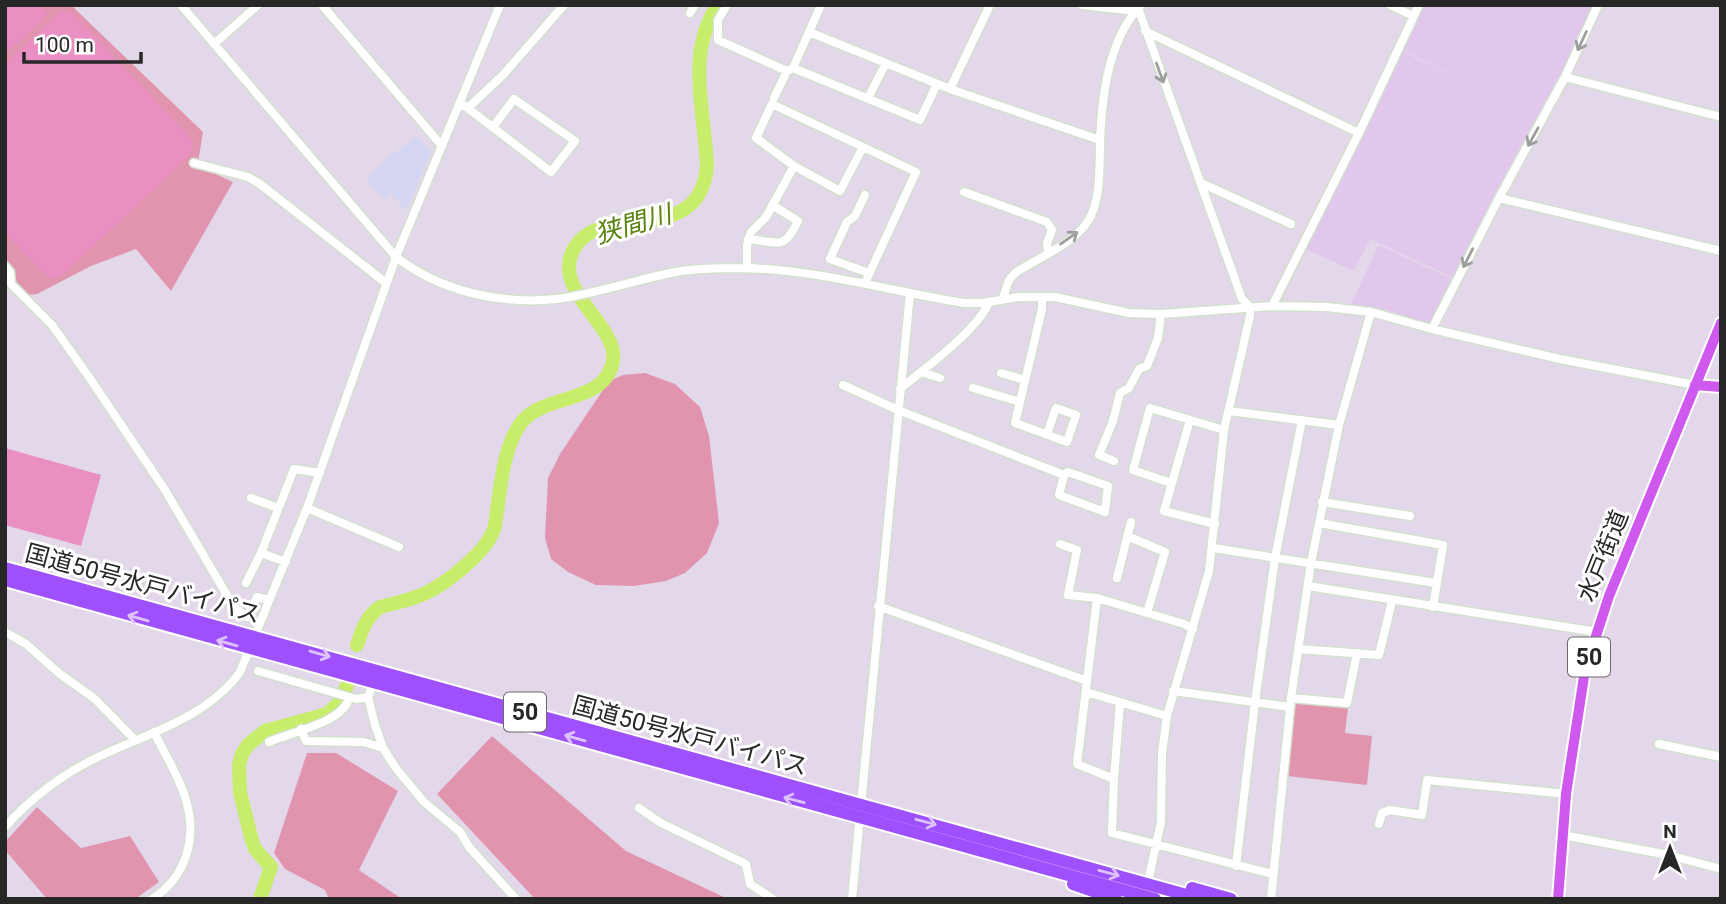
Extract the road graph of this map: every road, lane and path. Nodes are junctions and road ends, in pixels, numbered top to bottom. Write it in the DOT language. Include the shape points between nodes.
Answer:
graph roads {
  1 [pos="181,5"];
  2 [pos="258,5"];
  3 [pos="322,5"];
  4 [pos="500,5"];
  5 [pos="564,5"];
  6 [pos="727,5"];
  7 [pos="821,5"];
  8 [pos="990,5"];
  9 [pos="1082,5"];
  10 [pos="1391,5"];
  11 [pos="1419,5"];
  12 [pos="1598,5"];
  13 [pos="1139,6"];
  14 [pos="1413,16"];
  15 [pos="1145,31"];
  16 [pos="809,32"];
  17 [pos="214,44"];
  18 [pos="886,64"];
  19 [pos="790,69"];
  20 [pos="1564,77"];
  21 [pos="937,84"];
  22 [pos="950,89"];
  23 [pos="774,98"];
  24 [pos="868,98"];
  25 [pos="462,106"];
  26 [pos="1721,117"];
  27 [pos="493,127"];
  28 [pos="1359,134"];
  29 [pos="1100,140"];
  30 [pos="442,146"];
  31 [pos="863,147"];
  32 [pos="194,163"];
  33 [pos="794,166"];
  34 [pos="1201,183"];
  35 [pos="964,192"];
  36 [pos="866,195"];
  37 [pos="1499,198"];
  38 [pos="772,205"];
  39 [pos="1291,224"];
  40 [pos="748,239"];
  41 [pos="1721,251"];
  42 [pos="1048,252"];
  43 [pos="396,257"];
  44 [pos="5,266"];
  45 [pos="747,268"];
  46 [pos="869,273"];
  47 [pos="387,282"];
  48 [pos="865,283"];
  49 [pos="909,293"];
  50 [pos="1042,297"];
  51 [pos="1003,298"];
  52 [pos="989,302"];
  53 [pos="1272,306"];
  54 [pos="1250,307"];
  55 [pos="1371,312"];
  56 [pos="1161,314"];
  57 [pos="1721,323"];
  58 [pos="1432,329"];
  59 [pos="921,372"];
  60 [pos="1001,373"];
  61 [pos="940,378"];
  62 [pos="1025,380"];
  63 [pos="843,385"];
  64 [pos="1695,385"];
  65 [pos="1721,387"];
  66 [pos="974,388"];
  67 [pos="900,389"];
  68 [pos="1020,402"];
  69 [pos="898,410"];
  70 [pos="1229,411"];
  71 [pos="1190,420"];
  72 [pos="1302,420"];
  73 [pos="1339,425"];
  74 [pos="1224,430"];
  75 [pos="1047,434"];
  76 [pos="1114,461"];
  77 [pos="320,473"];
  78 [pos="1064,475"];
  79 [pos="1171,484"];
  80 [pos="251,498"];
  81 [pos="1322,502"];
  82 [pos="278,508"];
  83 [pos="307,508"];
  84 [pos="1410,516"];
  85 [pos="1130,522"];
  86 [pos="1319,523"];
  87 [pos="1215,524"];
  88 [pos="1127,536"];
  89 [pos="1060,544"];
  90 [pos="399,547"];
  91 [pos="1213,548"];
  92 [pos="261,552"];
  93 [pos="1275,558"];
  94 [pos="286,562"];
  95 [pos="1311,563"];
  96 [pos="5,568"];
  97 [pos="1116,578"];
  98 [pos="5,580"];
  99 [pos="246,583"];
  100 [pos="1436,583"];
  101 [pos="1308,586"];
  102 [pos="1097,598"];
  103 [pos="269,600"];
  104 [pos="1392,601"];
  105 [pos="878,606"];
  106 [pos="1433,607"];
  107 [pos="1147,613"];
  108 [pos="1194,629"];
  109 [pos="5,632"];
  110 [pos="1597,632"];
  111 [pos="255,636"];
  112 [pos="250,649"];
  113 [pos="1298,649"];
  114 [pos="1357,653"];
  115 [pos="258,671"];
  116 [pos="1087,681"];
  117 [pos="373,682"];
  118 [pos="1173,691"];
  119 [pos="1086,692"];
  120 [pos="368,697"];
  121 [pos="349,698"];
  122 [pos="1291,698"];
  123 [pos="1120,702"];
  124 [pos="1255,702"];
  125 [pos="1290,707"];
  126 [pos="1167,716"];
  127 [pos="301,729"];
  128 [pos="154,732"];
  129 [pos="135,740"];
  130 [pos="269,742"];
  131 [pos="1659,744"];
  132 [pos="383,748"];
  133 [pos="1721,757"];
  134 [pos="1114,779"];
  135 [pos="1566,794"];
  136 [pos="639,808"];
  137 [pos="860,811"];
  138 [pos="6,823"];
  139 [pos="1380,824"];
  140 [pos="1563,835"];
  141 [pos="1158,844"];
  142 [pos="1034,866"];
  143 [pos="1236,866"];
  144 [pos="1721,869"];
  145 [pos="1272,874"];
  146 [pos="1148,894"];
  147 [pos="152,899"];
  148 [pos="516,899"];
  149 [pos="773,899"];
  150 [pos="852,899"];
  151 [pos="1116,899"];
  152 [pos="1201,899"];
  153 [pos="1231,899"];
  154 [pos="1271,899"];
  155 [pos="1558,899"];
  1 -- 17 [label="street"];
  2 -- 17 [label="street"];
  3 -- 30 [label="street"];
  4 -- 25 [label="street"];
  5 -- 25 [label="street" via="503,75 470,106"];
  6 -- 19 [label="street" via="718,20 718,40"];
  7 -- 16 [label="street"];
  8 -- 22 [label="street"];
  9 -- 13 [label="street" via="1128,10"];
  10 -- 14 [label="street"];
  11 -- 14 [label="street"];
  12 -- 20 [label="street, one-way"];
  13 -- 15 [label="street"];
  13 -- 29 [label="street" via="1112,60"];
  14 -- 28 [label="street"];
  15 -- 28 [label="street"];
  15 -- 34 [label="street, one-way"];
  16 -- 18 [label="street"];
  16 -- 19 [label="street"];
  17 -- 43 [label="street"];
  18 -- 21 [label="street"];
  18 -- 24 [label="street"];
  19 -- 23 [label="street"];
  19 -- 24 [label="street"];
  20 -- 26 [label="street"];
  20 -- 37 [label="street, one-way"];
  21 -- 22 [label="street"];
  21 -- 24 [label="street" via="920,120"];
  22 -- 29 [label="street"];
  25 -- 27 [label="street"];
  25 -- 30 [label="street"];
  27 -- 27 [label="street" via="551,172 575,141 514,99"];
  28 -- 53 [label="street"];
  42 -- 29 [label="street, one-way" via="1088,222 1096,198"];
  30 -- 43 [label="street"];
  31 -- 33 [label="street" via="840,191"];
  31 -- 33 [label="street" via="772,104 756,138"];
  31 -- 46 [label="street" via="916,172"];
  32 -- 47 [label="street" via="260,184"];
  33 -- 38 [label="street"];
  34 -- 39 [label="street"];
  34 -- 54 [label="street" via="1242,299"];
  35 -- 42 [label="street" via="1047,222 1052,230"];
  36 -- 46 [label="street" via="855,216 846,222 830,259"];
  37 -- 41 [label="street"];
  37 -- 58 [label="street, one-way"];
  38 -- 40 [label="street"];
  38 -- 40 [label="street" via="798,221 789,239 783,243"];
  40 -- 45 [label="street"];
  42 -- 51 [label="street" via="1014,273"];
  43 -- 45 [label="street" via="427,278 517,300 557,299 678,272"];
  43 -- 47 [label="street"];
  44 -- 103 [label="street" via="11,284 52,325 165,490 234,607 247,617 257,597"];
  45 -- 48 [label="street"];
  46 -- 48 [label="street"];
  47 -- 77 [label="street"];
  48 -- 49 [label="street"];
  49 -- 52 [label="street" via="964,303"];
  49 -- 67 [label="street"];
  50 -- 51 [label="street"];
  50 -- 56 [label="street" via="1129,313"];
  50 -- 62 [label="street"];
  51 -- 52 [label="street"];
  52 -- 59 [label="street" via="985,313"];
  53 -- 54 [label="street"];
  53 -- 55 [label="street"];
  54 -- 56 [label="street"];
  54 -- 70 [label="street"];
  55 -- 58 [label="street"];
  55 -- 73 [label="street"];
  56 -- 76 [label="street" via="1147,366 1139,369 1129,388 1120,393 1099,455"];
  57 -- 64 [label="main road, 水戸街道 / 50"];
  58 -- 64 [label="street"];
  59 -- 61 [label="street"];
  59 -- 67 [label="street"];
  60 -- 62 [label="street"];
  62 -- 68 [label="street"];
  63 -- 69 [label="street"];
  64 -- 65 [label="main road"];
  64 -- 110 [label="main road, 水戸街道 / 50"];
  66 -- 68 [label="street"];
  67 -- 69 [label="street"];
  68 -- 75 [label="street" via="1015,423"];
  69 -- 78 [label="street"];
  69 -- 105 [label="street"];
  70 -- 72 [label="street"];
  70 -- 74 [label="street"];
  71 -- 74 [label="street"];
  71 -- 79 [label="street"];
  71 -- 79 [label="street" via="1150,408 1133,470"];
  72 -- 73 [label="street"];
  72 -- 93 [label="street"];
  73 -- 81 [label="street"];
  74 -- 87 [label="street"];
  77 -- 82 [label="street" via="294,469"];
  77 -- 83 [label="street"];
  78 -- 78 [label="street" via="1059,495 1105,512 1108,486 1068,472"];
  79 -- 87 [label="street" via="1164,511"];
  80 -- 82 [label="street"];
  81 -- 84 [label="street"];
  81 -- 86 [label="street"];
  82 -- 92 [label="street"];
  83 -- 90 [label="street"];
  83 -- 94 [label="street"];
  85 -- 88 [label="street"];
  86 -- 95 [label="street"];
  86 -- 100 [label="street" via="1443,545"];
  87 -- 91 [label="street"];
  88 -- 97 [label="street"];
  88 -- 107 [label="street" via="1165,552"];
  89 -- 102 [label="street" via="1077,550 1068,595"];
  91 -- 93 [label="street"];
  91 -- 108 [label="street"];
  92 -- 94 [label="street"];
  92 -- 99 [label="street"];
  93 -- 95 [label="street"];
  93 -- 124 [label="street"];
  94 -- 103 [label="street"];
  95 -- 100 [label="street"];
  95 -- 101 [label="street"];
  96 -- 111 [label="highway, 国道50号水戸バイパス / 50"];
  112 -- 98 [label="highway, 国道50号水戸バイパス / 50, one-way"];
  100 -- 106 [label="street"];
  101 -- 104 [label="street"];
  101 -- 113 [label="street"];
  102 -- 107 [label="street"];
  102 -- 116 [label="street"];
  103 -- 111 [label="street"];
  104 -- 106 [label="street"];
  104 -- 114 [label="street" via="1379,655"];
  105 -- 116 [label="street"];
  105 -- 137 [label="street"];
  106 -- 110 [label="street"];
  107 -- 108 [label="street"];
  108 -- 118 [label="street"];
  109 -- 129 [label="street" via="26,643 95,699"];
  110 -- 135 [label="main road, 水戸街道 / 50" via="1583,679"];
  111 -- 112 [label="street"];
  111 -- 137 [label="highway, 国道50号水戸バイパス / 50, one-way"];
  112 -- 117 [label="highway, 国道50号水戸バイパス / 50"];
  112 -- 128 [label="street" via="240,672 221,694"];
  113 -- 114 [label="street"];
  113 -- 122 [label="street"];
  114 -- 122 [label="street" via="1347,703"];
  115 -- 121 [label="street"];
  116 -- 119 [label="street"];
  117 -- 120 [label="street"];
  137 -- 117 [label="highway, 国道50号水戸バイパス / 50, one-way"];
  118 -- 124 [label="street"];
  118 -- 126 [label="street"];
  119 -- 123 [label="street"];
  119 -- 134 [label="street" via="1077,764"];
  120 -- 121 [label="street"];
  120 -- 132 [label="street"];
  121 -- 127 [label="street" via="327,721"];
  122 -- 125 [label="street"];
  123 -- 126 [label="street"];
  123 -- 134 [label="street"];
  124 -- 125 [label="street"];
  124 -- 143 [label="street"];
  125 -- 145 [label="street"];
  126 -- 141 [label="street"];
  127 -- 130 [label="street"];
  127 -- 132 [label="street" via="306,741 364,742"];
  128 -- 129 [label="street"];
  128 -- 147 [label="street" via="183,790 190,828 177,876"];
  129 -- 138 [label="street" via="51,785"];
  131 -- 133 [label="street"];
  132 -- 148 [label="street" via="424,802 460,832"];
  134 -- 141 [label="street" via="1112,832"];
  135 -- 139 [label="street" via="1427,780 1422,815 1390,810 1382,813"];
  135 -- 140 [label="main road, 水戸街道 / 50"];
  136 -- 149 [label="street" via="747,864 750,884"];
  137 -- 142 [label="highway, 国道50号水戸バイパス / 50"];
  137 -- 146 [label="highway, 国道50号水戸バイパス / 50, one-way"];
  137 -- 150 [label="street"];
  140 -- 144 [label="street"];
  140 -- 155 [label="main road, 水戸街道 / 50"];
  141 -- 143 [label="street"];
  141 -- 146 [label="street"];
  142 -- 146 [label="highway, 国道50号水戸バイパス / 50"];
  142 -- 151 [label="highway"];
  143 -- 145 [label="street"];
  145 -- 154 [label="street"];
  146 -- 152 [label="highway, 国道50号水戸バイパス / 50"];
  146 -- 153 [label="highway" via="1168,881"];
}
